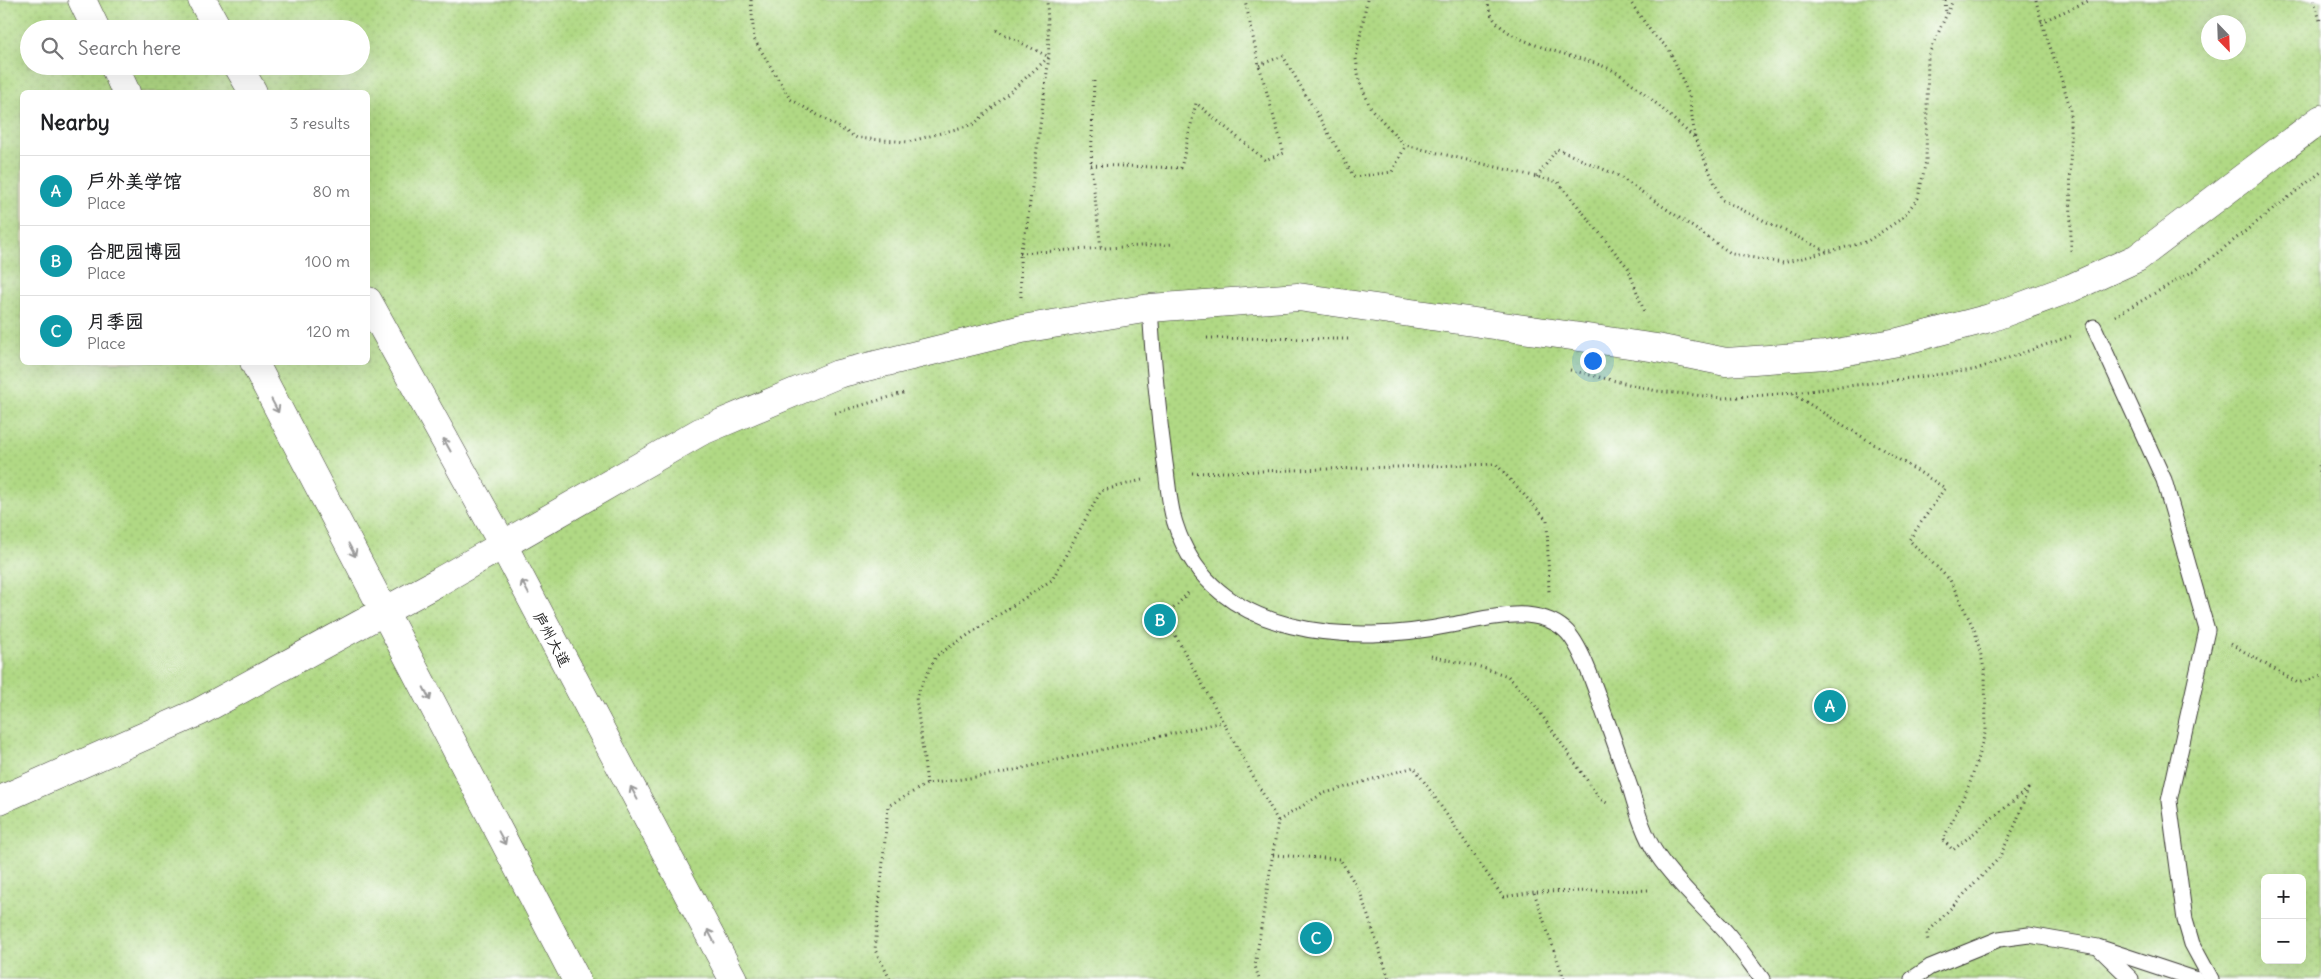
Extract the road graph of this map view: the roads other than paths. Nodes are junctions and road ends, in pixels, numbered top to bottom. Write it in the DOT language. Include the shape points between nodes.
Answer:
graph roads {
  1 [pos="82,0"];
  2 [pos="202,0"];
  3 [pos="92,20"];
  4 [pos="213,20"];
  5 [pos="118,75"];
  6 [pos="243,75"];
  7 [pos="125,90"];
  8 [pos="252,90"];
  9 [pos="2321,119"];
  10 [pos="370,304"];
  11 [pos="1150,308"];
  12 [pos="2094,327"];
  13 [pos="256,365"];
  14 [pos="503,545"];
  15 [pos="385,612"];
  16 [pos="0,800"];
  17 [pos="2098,947"];
  18 [pos="576,979"];
  19 [pos="734,979"];
  20 [pos="1762,979"];
  21 [pos="1912,979"];
  22 [pos="2131,979"];
  23 [pos="2195,979"];
  24 [pos="2211,979"];
  1 -- 3 [label="street"];
  2 -- 4 [label="street"];
  5 -- 7 [label="street"];
  6 -- 8 [label="street"];
  9 -- 11 [label="street" via="2137,258 2071,288 1990,318 1898,342 1825,355 1726,362 1657,348 1298,297"];
  14 -- 10 [label="street, 庐州大道, one-way"];
  11 -- 14 [label="street" via="1022,329 838,374 700,432"];
  11 -- 20 [label="lane" via="1157,409 1176,526 1204,576 1231,601 1264,619 1323,632 1362,635 1425,631 1504,615 1532,615 1550,620 1566,630 1583,660 1615,742 1643,828 1658,856 1726,932"];
  12 -- 24 [label="lane" via="2164,480 2207,630 2169,801 2185,920 2192,944"];
  13 -- 15 [label="street, one-way"];
  14 -- 15 [label="street"];
  19 -- 14 [label="street, 庐州大道, one-way"];
  15 -- 16 [label="street" via="199,712"];
  15 -- 18 [label="street, one-way"];
  17 -- 21 [label="lane" via="2030,935 1999,939 1930,967"];
  17 -- 22 [label="lane"];
  17 -- 23 [label="lane"];
}
